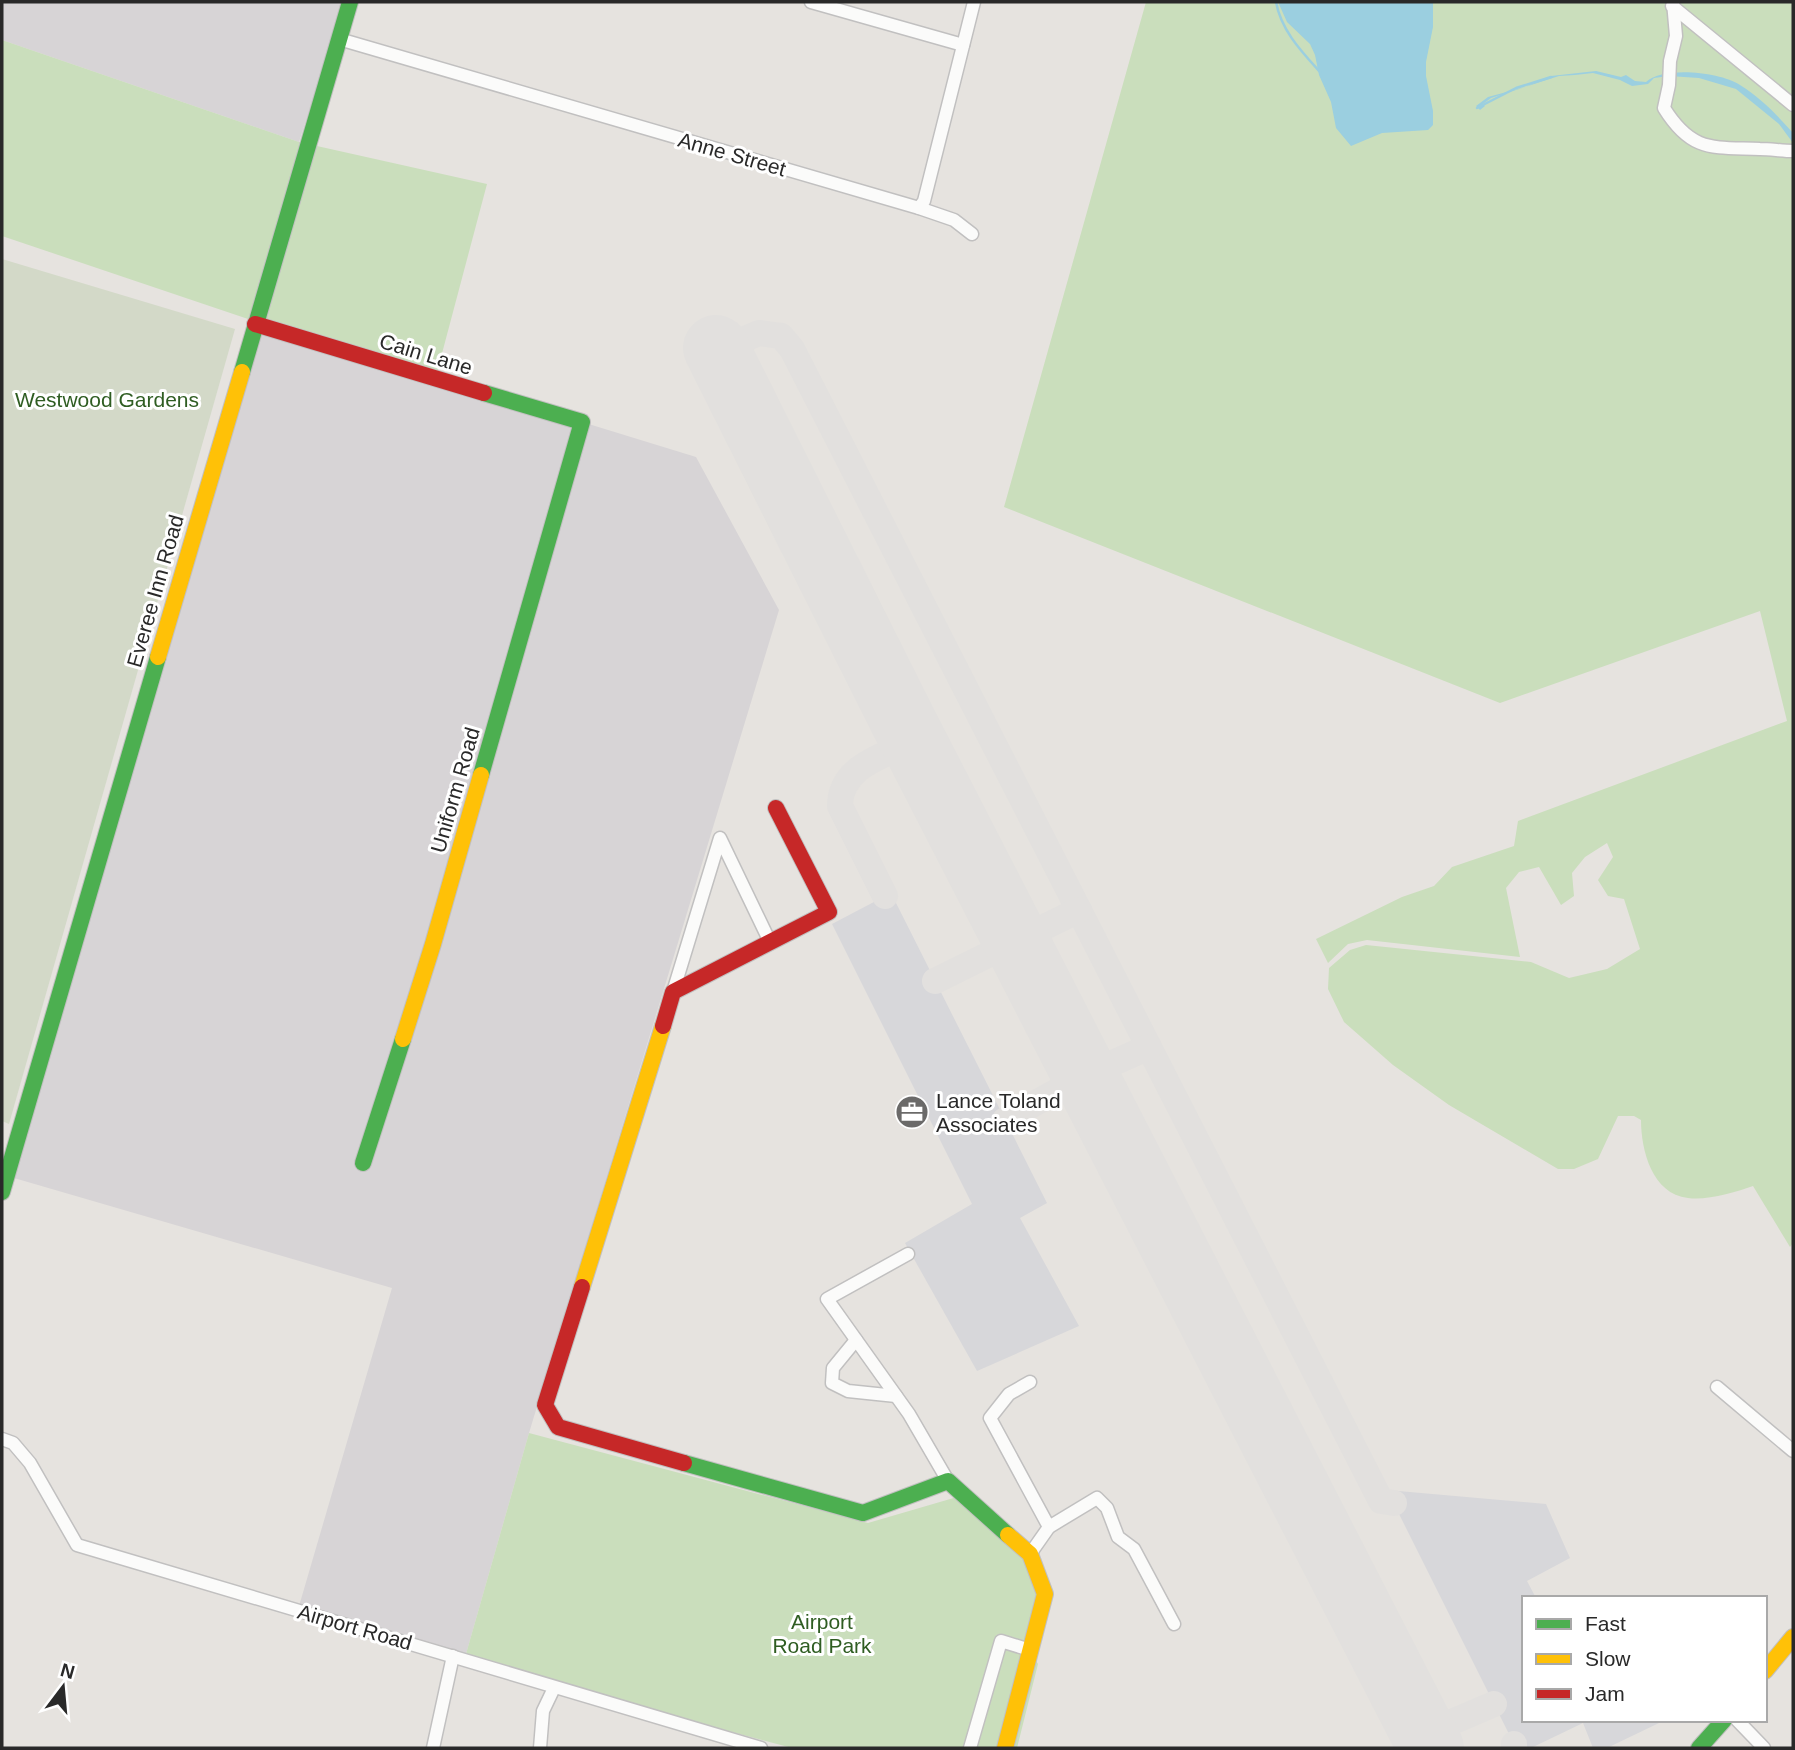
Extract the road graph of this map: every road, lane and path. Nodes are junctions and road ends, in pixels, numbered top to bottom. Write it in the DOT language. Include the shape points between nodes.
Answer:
graph roads {
  1 [pos="350,2"];
  2 [pos="811,2"];
  3 [pos="974,2"];
  4 [pos="1672,4"];
  5 [pos="339,39"];
  6 [pos="963,44"];
  7 [pos="1793,105"];
  8 [pos="1793,151"];
  9 [pos="919,208"];
  10 [pos="972,234"];
  11 [pos="256,324"];
  12 [pos="581,426"];
  13 [pos="776,808"];
  14 [pos="770,942"];
  15 [pos="674,992"];
  16 [pos="363,1163"];
  17 [pos="2,1192"];
  18 [pos="908,1254"];
  19 [pos="856,1340"];
  20 [pos="1030,1382"];
  21 [pos="1717,1387"];
  22 [pos="896,1396"];
  23 [pos="2,1439"];
  24 [pos="1793,1451"];
  25 [pos="948,1481"];
  26 [pos="1049,1527"];
  27 [pos="1030,1554"];
  28 [pos="1174,1624"];
  29 [pos="1793,1637"];
  30 [pos="1030,1650"];
  31 [pos="453,1656"];
  32 [pos="1767,1669"];
  33 [pos="554,1688"];
  34 [pos="1722,1722"];
  35 [pos="1739,1722"];
  36 [pos="731,1744"];
  37 [pos="433,1748"];
  38 [pos="540,1748"];
  39 [pos="761,1748"];
  40 [pos="970,1748"];
  41 [pos="1005,1748"];
  42 [pos="1699,1748"];
  43 [pos="1764,1748"];
  1 -- 5 [label="street, Everee Inn Road"];
  2 -- 6 [label="street"];
  3 -- 6 [label="street"];
  4 -- 7 [label="street"];
  4 -- 8 [label="street" via="1676,36 1664,108 1683,134 1718,148"];
  5 -- 9 [label="street, Anne Street"];
  5 -- 11 [label="street, Everee Inn Road"];
  6 -- 9 [label="street"];
  9 -- 10 [label="street, Anne Street" via="954,220"];
  11 -- 12 [label="street, Cain Lane" via="582,422"];
  11 -- 17 [label="street, Everee Inn Road"];
  12 -- 16 [label="street, Uniform Road" via="433,944"];
  13 -- 14 [label="street" via="828,912"];
  14 -- 15 [label="street"];
  14 -- 15 [label="street" via="720,838"];
  15 -- 25 [label="street" via="545,1405 558,1427 863,1513"];
  18 -- 19 [label="street" via="827,1299"];
  19 -- 22 [label="street"];
  19 -- 22 [label="street" via="834,1368 832,1383 848,1391"];
  20 -- 26 [label="street" via="1009,1394 990,1418"];
  21 -- 24 [label="street"];
  22 -- 25 [label="street"];
  23 -- 31 [label="street, Airport Road" via="13,1443 30,1463 77,1545"];
  25 -- 27 [label="street"];
  26 -- 27 [label="street"];
  26 -- 28 [label="street" via="1097,1498 1107,1508 1118,1537 1134,1549"];
  27 -- 30 [label="street" via="1045,1594"];
  29 -- 32 [label="street"];
  30 -- 40 [label="street" via="1001,1641"];
  30 -- 41 [label="street"];
  31 -- 33 [label="street, Airport Road"];
  31 -- 37 [label="street"];
  33 -- 36 [label="street, Airport Road"];
  33 -- 38 [label="street" via="543,1711"];
  34 -- 42 [label="street"];
  35 -- 43 [label="street"];
  36 -- 39 [label="street, Airport Road"];
}
